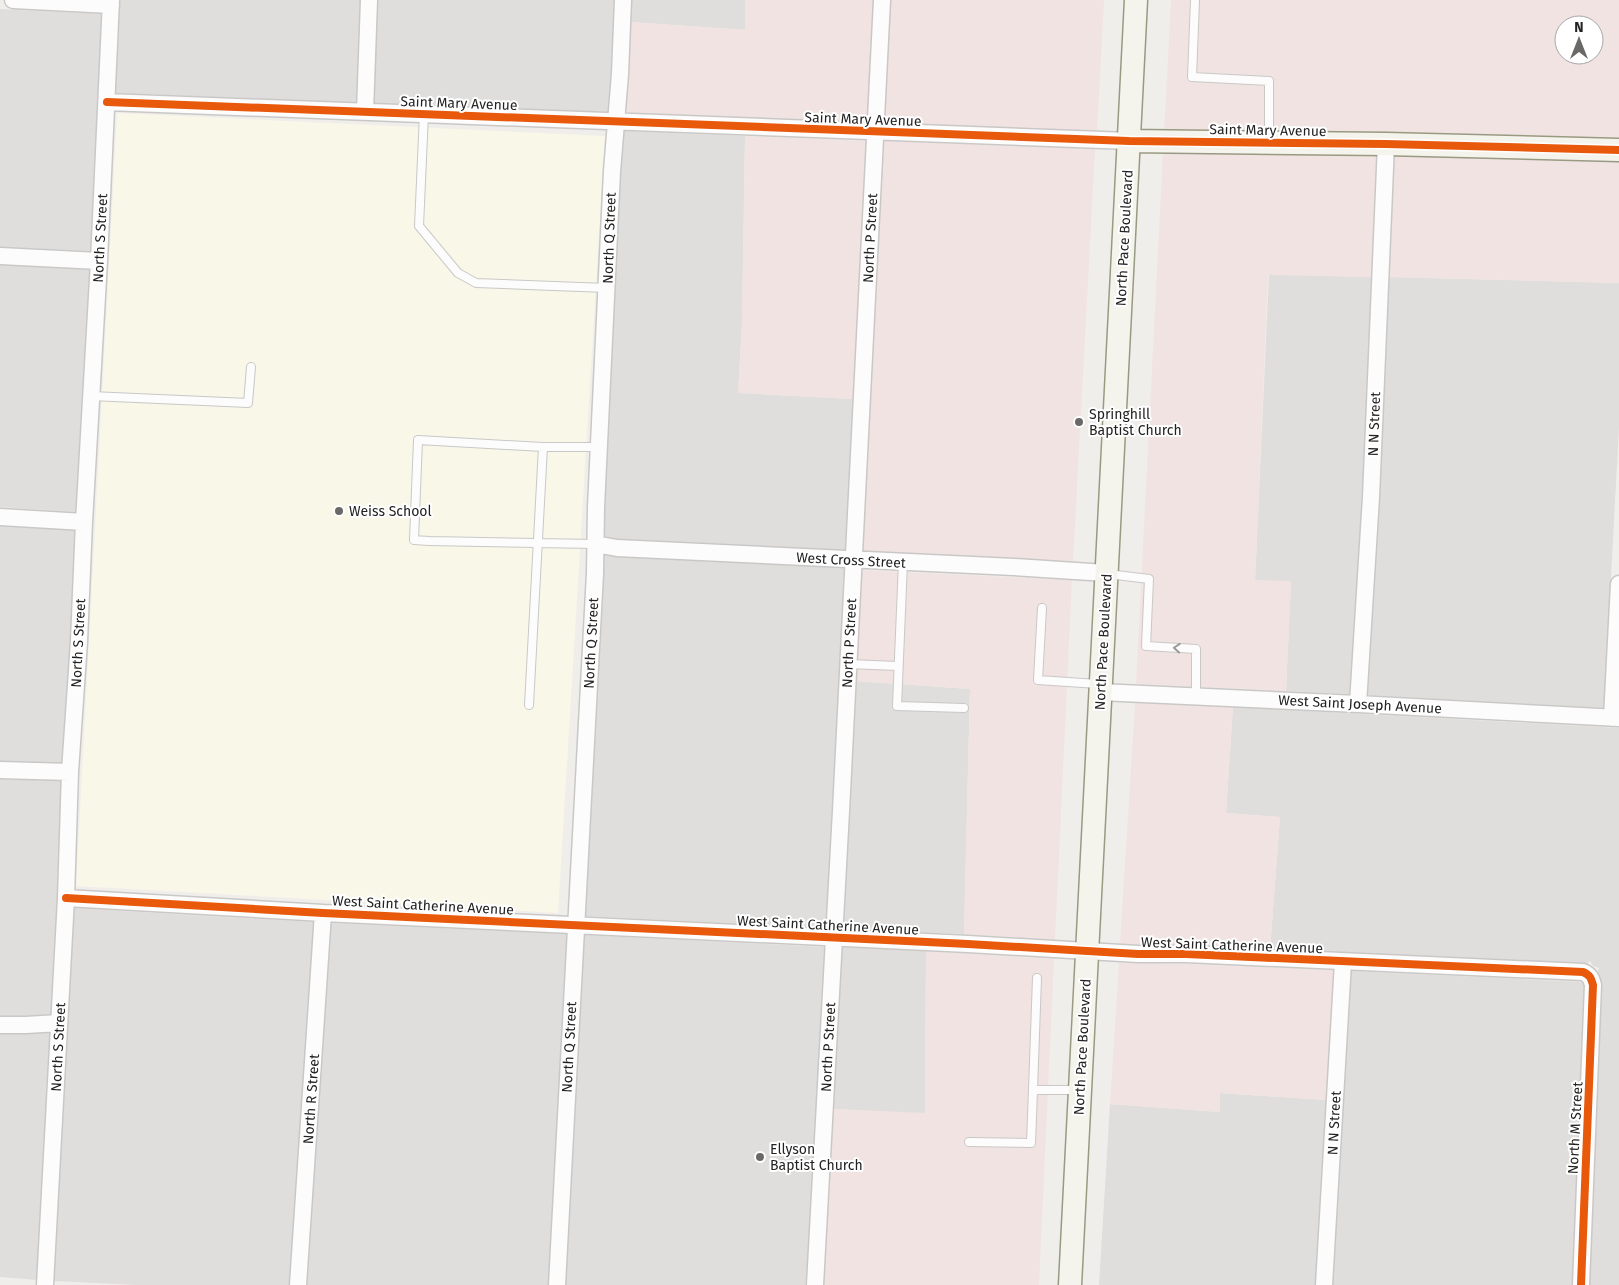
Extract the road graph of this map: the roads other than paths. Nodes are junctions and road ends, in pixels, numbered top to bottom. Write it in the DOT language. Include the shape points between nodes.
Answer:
graph roads {
  1 [pos="13,0"];
  2 [pos="369,0"];
  3 [pos="623,0"];
  4 [pos="882,0"];
  5 [pos="1136,0"];
  6 [pos="1195,0"];
  7 [pos="111,3"];
  8 [pos="107,102"];
  9 [pos="365,112"];
  10 [pos="424,114"];
  11 [pos="616,122"];
  12 [pos="876,132"];
  13 [pos="1129,141"];
  14 [pos="1269,143"];
  15 [pos="1386,144"];
  16 [pos="1619,150"];
  17 [pos="0,256"];
  18 [pos="99,261"];
  19 [pos="607,288"];
  20 [pos="251,367"];
  21 [pos="91,396"];
  22 [pos="543,446"];
  23 [pos="599,447"];
  24 [pos="0,516"];
  25 [pos="84,522"];
  26 [pos="538,543"];
  27 [pos="595,544"];
  28 [pos="853,560"];
  29 [pos="904,562"];
  30 [pos="1106,574"];
  31 [pos="1619,584"];
  32 [pos="1042,608"];
  33 [pos="848,664"];
  34 [pos="898,666"];
  35 [pos="1100,688"];
  36 [pos="1196,696"];
  37 [pos="1358,704"];
  38 [pos="530,705"];
  39 [pos="964,708"];
  40 [pos="1616,718"];
  41 [pos="0,770"];
  42 [pos="70,772"];
  43 [pos="66,898"];
  44 [pos="323,913"];
  45 [pos="576,926"];
  46 [pos="834,938"];
  47 [pos="1086,951"];
  48 [pos="1343,962"];
  49 [pos="1589,974"];
  50 [pos="1037,978"];
  51 [pos="60,1023"];
  52 [pos="0,1025"];
  53 [pos="1033,1090"];
  54 [pos="1080,1090"];
  55 [pos="968,1142"];
  56 [pos="45,1285"];
  57 [pos="298,1285"];
  58 [pos="557,1285"];
  59 [pos="815,1285"];
  60 [pos="1070,1285"];
  61 [pos="1324,1285"];
  62 [pos="1581,1285"];
  1 -- 7 [label="street"];
  2 -- 9 [label="street"];
  3 -- 11 [label="street, North Q Street"];
  4 -- 12 [label="street, North P Street"];
  5 -- 13 [label="main road, North Pace Boulevard"];
  6 -- 14 [label="lane" via="1192,77 1268,81"];
  7 -- 8 [label="street, North S Street"];
  8 -- 9 [label="street, Saint Mary Avenue"];
  8 -- 18 [label="street, North S Street"];
  9 -- 10 [label="street, Saint Mary Avenue"];
  10 -- 11 [label="street, Saint Mary Avenue"];
  10 -- 19 [label="lane" via="420,226 458,273 476,283"];
  11 -- 12 [label="street, Saint Mary Avenue"];
  11 -- 19 [label="street, North Q Street"];
  12 -- 13 [label="street, Saint Mary Avenue"];
  12 -- 28 [label="street, North P Street"];
  13 -- 14 [label="main road, Saint Mary Avenue"];
  13 -- 30 [label="main road, North Pace Boulevard"];
  14 -- 15 [label="main road, Saint Mary Avenue"];
  15 -- 16 [label="main road, Saint Mary Avenue"];
  15 -- 37 [label="street, N N Street" via="1372,487"];
  17 -- 18 [label="street"];
  18 -- 21 [label="street, North S Street"];
  19 -- 23 [label="street, North Q Street"];
  20 -- 21 [label="lane" via="248,403"];
  21 -- 25 [label="street, North S Street"];
  22 -- 23 [label="lane"];
  22 -- 26 [label="lane"];
  22 -- 26 [label="lane" via="418,440 414,540"];
  23 -- 27 [label="street, North Q Street"];
  24 -- 25 [label="street"];
  25 -- 42 [label="street, North S Street"];
  26 -- 27 [label="lane"];
  26 -- 38 [label="lane"];
  27 -- 28 [label="street, West Cross Street" via="617,548"];
  27 -- 45 [label="street, North Q Street"];
  28 -- 29 [label="street, West Cross Street"];
  28 -- 33 [label="street, North P Street"];
  29 -- 30 [label="street, West Cross Street"];
  29 -- 34 [label="lane"];
  30 -- 35 [label="main road, North Pace Boulevard"];
  36 -- 30 [label="lane, one-way" via="1196,649 1146,646 1149,579"];
  31 -- 40 [label="street"];
  32 -- 35 [label="lane" via="1038,680"];
  33 -- 34 [label="lane"];
  33 -- 46 [label="street, North P Street"];
  34 -- 39 [label="lane" via="897,706"];
  35 -- 36 [label="street, West Saint Joseph Avenue"];
  35 -- 47 [label="main road, North Pace Boulevard"];
  36 -- 37 [label="street, West Saint Joseph Avenue"];
  37 -- 40 [label="street, West Saint Joseph Avenue"];
  41 -- 42 [label="street"];
  42 -- 43 [label="street, North S Street"];
  43 -- 44 [label="street, West Saint Catherine Avenue"];
  43 -- 51 [label="street, North S Street"];
  44 -- 45 [label="street, West Saint Catherine Avenue"];
  44 -- 57 [label="street, North R Street"];
  45 -- 46 [label="street, West Saint Catherine Avenue"];
  45 -- 58 [label="street, North Q Street"];
  46 -- 47 [label="street, West Saint Catherine Avenue"];
  46 -- 59 [label="street, North P Street"];
  47 -- 48 [label="street, West Saint Catherine Avenue"];
  47 -- 54 [label="main road, North Pace Boulevard"];
  48 -- 49 [label="street, West Saint Catherine Avenue"];
  48 -- 61 [label="street, N N Street"];
  49 -- 62 [label="street, North M Street" via="1593,985"];
  50 -- 53 [label="lane"];
  51 -- 52 [label="street"];
  51 -- 56 [label="street, North S Street"];
  53 -- 54 [label="lane"];
  53 -- 55 [label="lane" via="1031,1143"];
  54 -- 60 [label="main road, North Pace Boulevard"];
}
